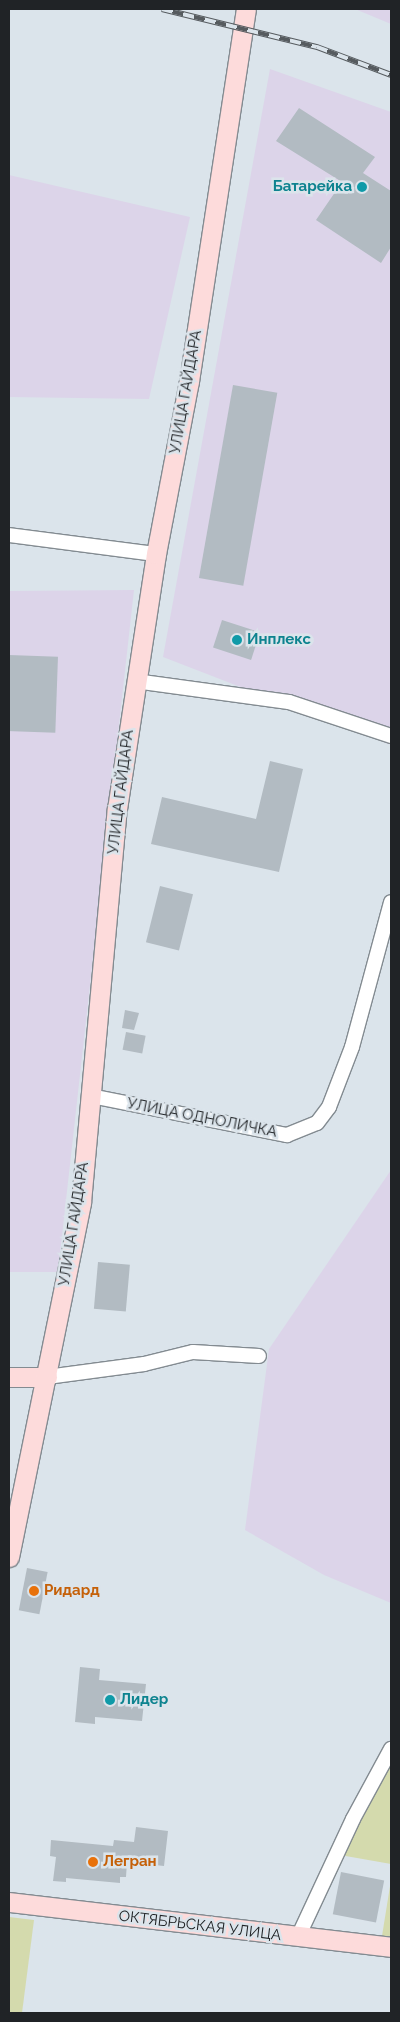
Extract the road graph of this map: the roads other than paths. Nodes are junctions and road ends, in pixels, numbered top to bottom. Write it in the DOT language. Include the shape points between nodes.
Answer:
graph roads {
  1 [pos="246,9"];
  2 [pos="9,535"];
  3 [pos="156,554"];
  4 [pos="135,681"];
  5 [pos="391,736"];
  6 [pos="391,902"];
  7 [pos="91,1096"];
  8 [pos="259,1356"];
  9 [pos="9,1377"];
  10 [pos="47,1378"];
  11 [pos="9,1557"];
  12 [pos="391,1749"];
  13 [pos="9,1902"];
  14 [pos="298,1938"];
  15 [pos="391,1947"];
  1 -- 3 [label="main road, УЛИЦА ГАЙДАРА" via="189,381"];
  2 -- 3 [label="street"];
  3 -- 4 [label="main road, УЛИЦА ГАЙДАРА"];
  4 -- 5 [label="street" via="289,702"];
  4 -- 7 [label="main road, УЛИЦА ГАЙДАРА" via="117,809"];
  6 -- 7 [label="street, УЛИЦА ОДНОЛИЧКА" via="352,1048 329,1107 317,1123 287,1135"];
  7 -- 10 [label="main road, УЛИЦА ГАЙДАРА" via="81,1202"];
  8 -- 10 [label="street" via="193,1352 144,1364"];
  9 -- 10 [label="main road"];
  10 -- 11 [label="main road, УЛИЦА ГАЙДАРА"];
  12 -- 14 [label="street" via="353,1819"];
  13 -- 14 [label="main road, ОКТЯБРЬСКАЯ УЛИЦА"];
  14 -- 15 [label="main road, ОКТЯБРЬСКАЯ УЛИЦА"];
}
